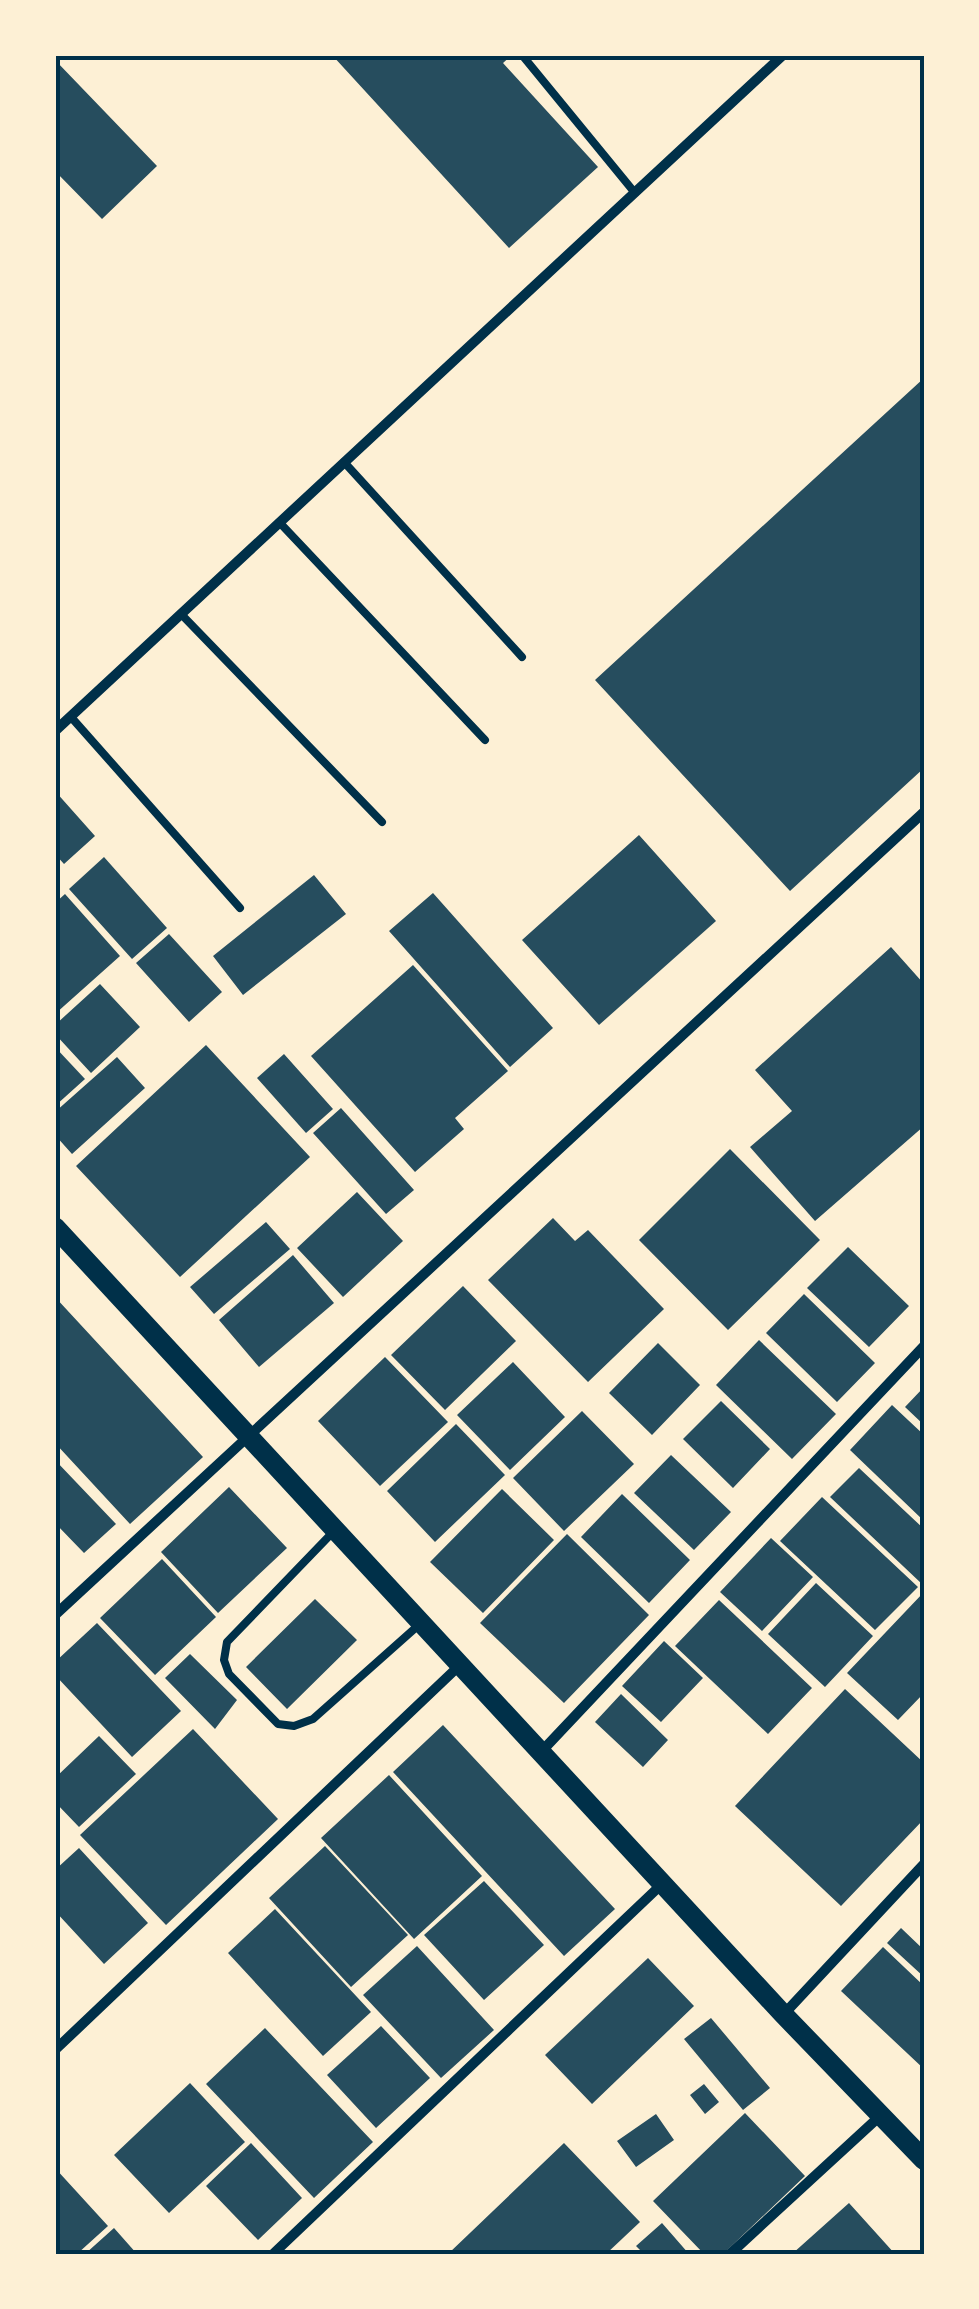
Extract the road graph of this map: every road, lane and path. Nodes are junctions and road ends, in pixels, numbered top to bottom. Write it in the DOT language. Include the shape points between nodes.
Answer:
graph roads {
  1 [pos="522,55"];
  2 [pos="783,55"];
  3 [pos="635,194"];
  4 [pos="344,462"];
  5 [pos="280,523"];
  6 [pos="181,614"];
  7 [pos="522,657"];
  8 [pos="71,716"];
  9 [pos="55,732"];
  10 [pos="485,740"];
  11 [pos="924,812"];
  12 [pos="382,822"];
  13 [pos="240,908"];
  14 [pos="55,1226"];
  15 [pos="924,1346"];
  16 [pos="249,1436"];
  17 [pos="335,1530"];
  18 [pos="55,1615"];
  19 [pos="422,1623"];
  20 [pos="460,1665"];
  21 [pos="541,1752"];
  22 [pos="924,1864"];
  23 [pos="662,1884"];
  24 [pos="783,2014"];
  25 [pos="55,2050"];
  26 [pos="881,2115"];
  27 [pos="924,2160"];
  28 [pos="273,2254"];
  29 [pos="730,2254"];
  1 -- 3 [label="lane"];
  2 -- 3 [label="street"];
  3 -- 4 [label="street"];
  4 -- 5 [label="street"];
  4 -- 7 [label="lane"];
  5 -- 6 [label="street"];
  5 -- 10 [label="lane"];
  6 -- 8 [label="street"];
  6 -- 12 [label="lane"];
  8 -- 9 [label="street"];
  8 -- 13 [label="lane"];
  11 -- 16 [label="street"];
  14 -- 16 [label="main road"];
  15 -- 21 [label="street"];
  16 -- 17 [label="main road"];
  16 -- 18 [label="street"];
  17 -- 19 [label="main road"];
  17 -- 19 [label="lane" via="227,1642 228,1674 278,1724 294,1726 312,1719"];
  19 -- 20 [label="main road"];
  20 -- 21 [label="main road"];
  20 -- 25 [label="street"];
  21 -- 23 [label="main road"];
  22 -- 24 [label="street"];
  23 -- 24 [label="main road"];
  23 -- 28 [label="street"];
  24 -- 26 [label="main road"];
  26 -- 27 [label="main road"];
  26 -- 29 [label="street"];
}
